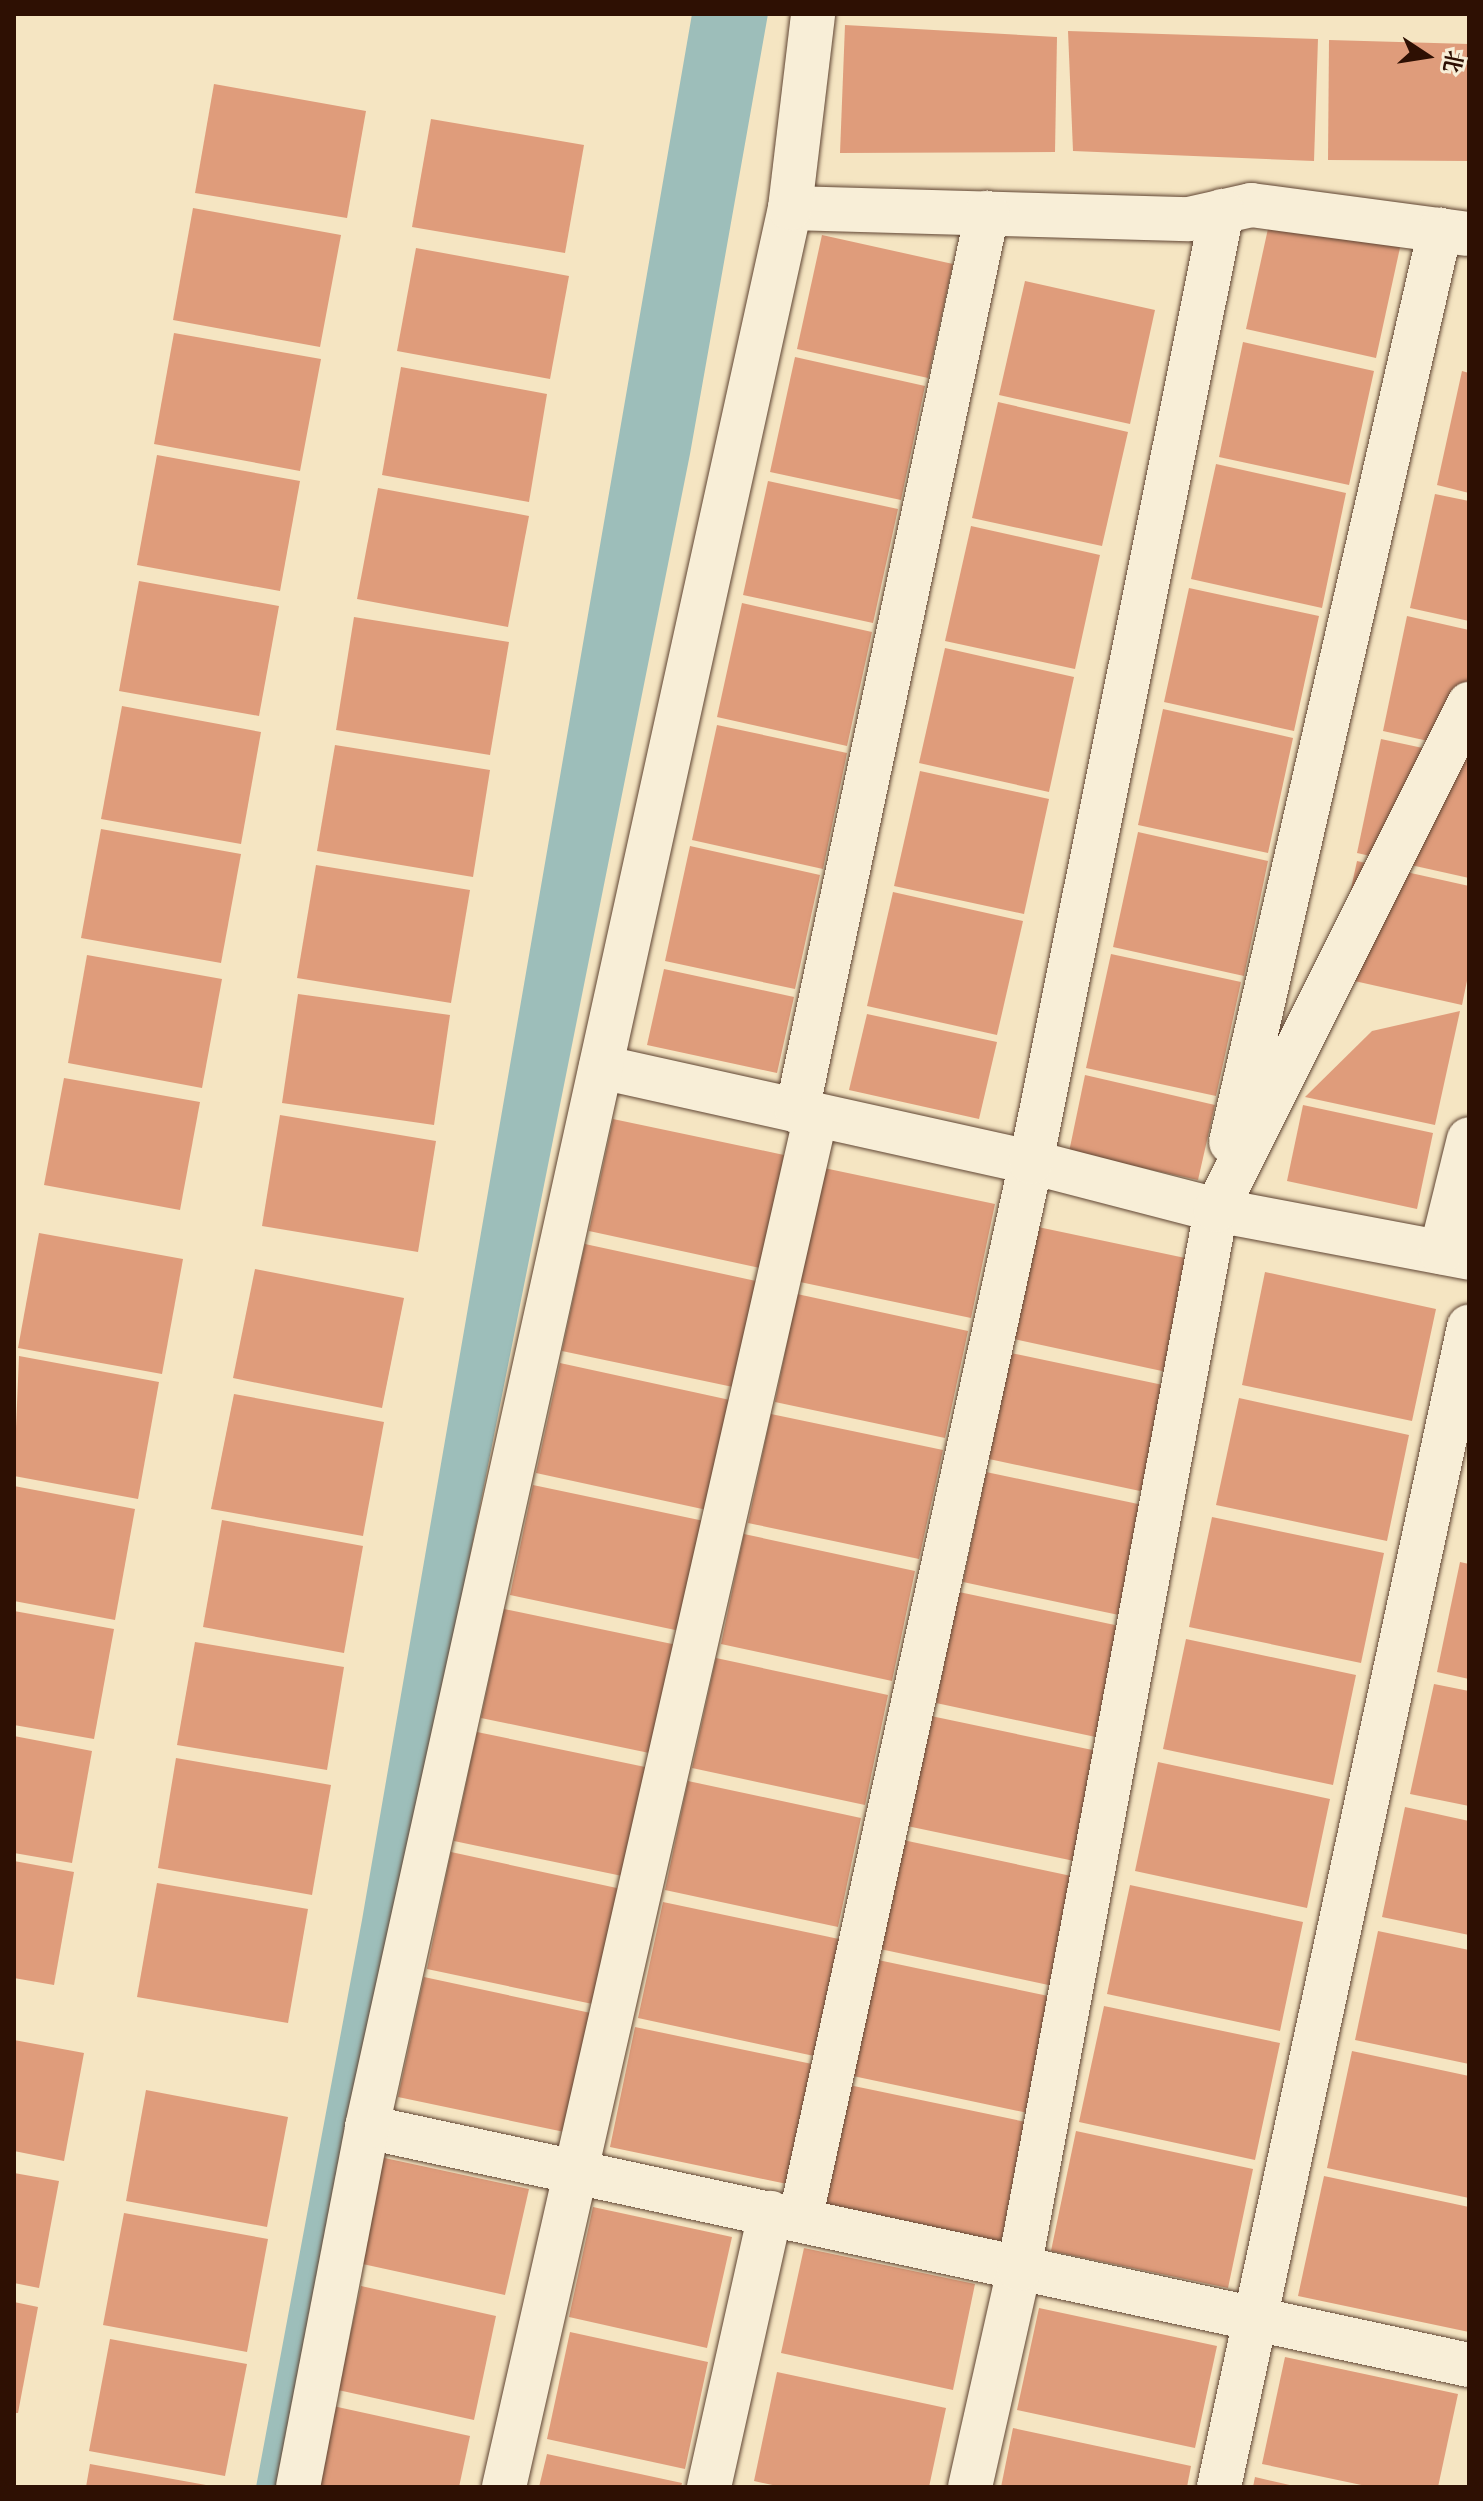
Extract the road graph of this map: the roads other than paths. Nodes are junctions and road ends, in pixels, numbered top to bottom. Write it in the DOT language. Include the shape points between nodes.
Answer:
graph roads {
  1 [pos="813,14"];
  2 [pos="790,208"];
  3 [pos="1222,211"];
  4 [pos="987,213"];
  5 [pos="1455,232"];
  6 [pos="1469,704"];
  7 [pos="601,1067"];
  8 [pos="807,1113"];
  9 [pos="1469,1139"];
  10 [pos="1031,1162"];
  11 [pos="1216,1210"];
  12 [pos="1455,1255"];
  13 [pos="1469,1327"];
  14 [pos="367,2127"];
  15 [pos="576,2172"];
  16 [pos="785,2217"];
  17 [pos="1019,2269"];
  18 [pos="1256,2320"];
  19 [pos="1469,2365"];
  20 [pos="298,2487"];
  21 [pos="504,2487"];
  22 [pos="709,2487"];
  23 [pos="970,2487"];
  24 [pos="1219,2487"];
  1 -- 2 [label="street"];
  2 -- 4 [label="street"];
  2 -- 7 [label="street"];
  3 -- 4 [label="street" via="1189,219"];
  3 -- 5 [label="street" via="1251,205"];
  3 -- 10 [label="street"];
  4 -- 8 [label="street"];
  5 -- 11 [label="street"];
  6 -- 11 [label="street"];
  7 -- 8 [label="street"];
  7 -- 14 [label="street"];
  8 -- 10 [label="street"];
  8 -- 15 [label="street"];
  9 -- 12 [label="street"];
  10 -- 11 [label="street"];
  10 -- 16 [label="street"];
  11 -- 12 [label="street"];
  11 -- 17 [label="street"];
  13 -- 18 [label="street"];
  14 -- 15 [label="street"];
  14 -- 20 [label="street"];
  15 -- 16 [label="street"];
  15 -- 21 [label="street"];
  16 -- 17 [label="street"];
  16 -- 22 [label="street"];
  17 -- 18 [label="street"];
  17 -- 23 [label="street"];
  18 -- 19 [label="street"];
  18 -- 24 [label="street"];
}
